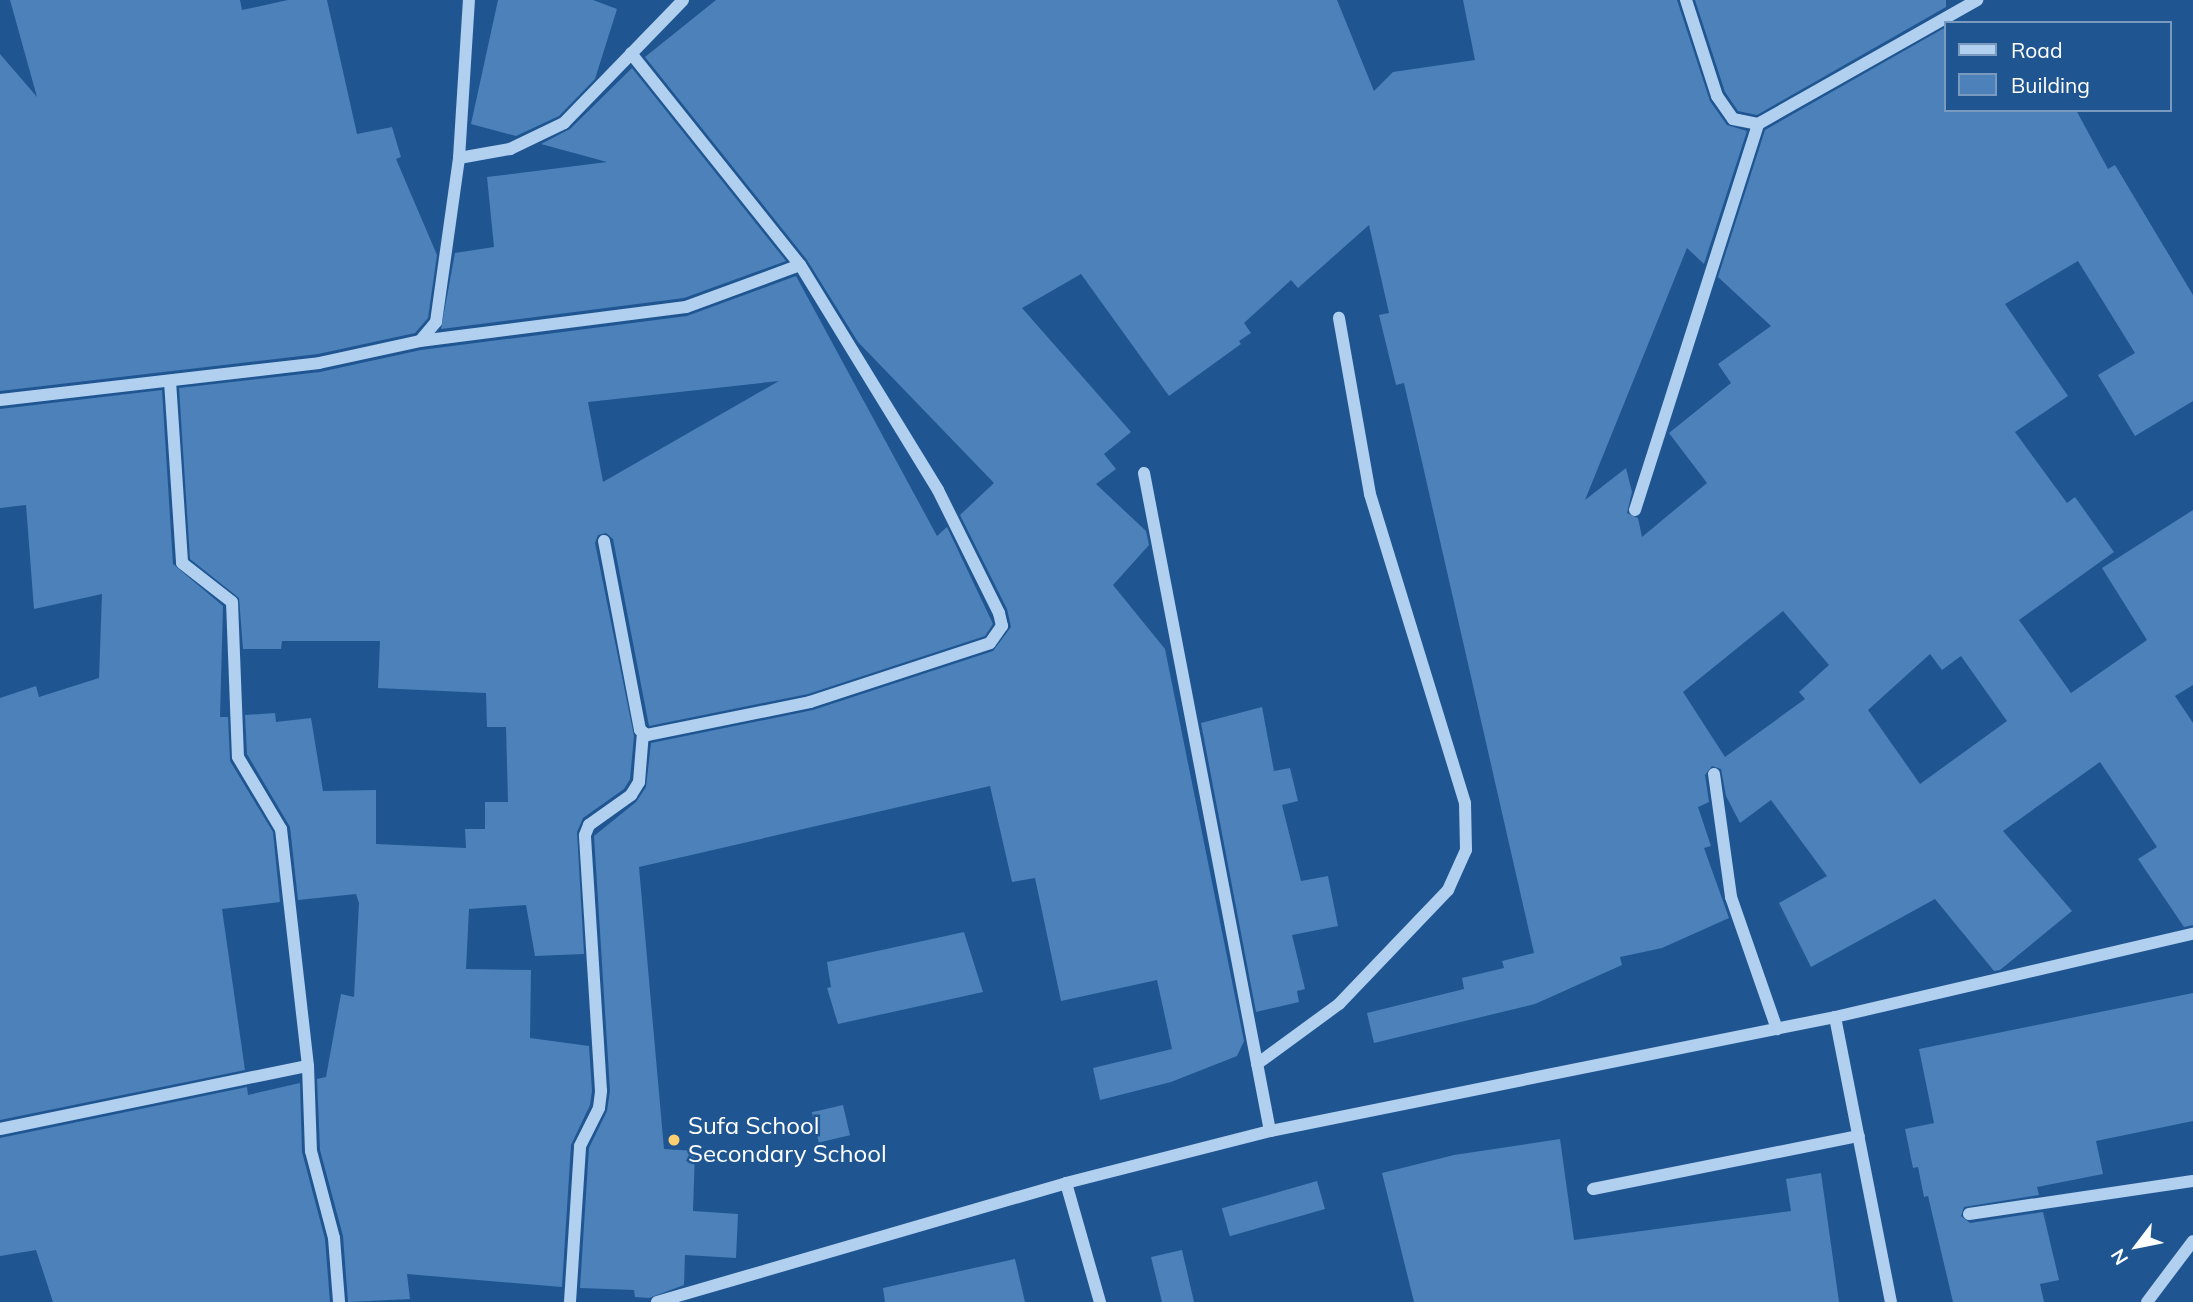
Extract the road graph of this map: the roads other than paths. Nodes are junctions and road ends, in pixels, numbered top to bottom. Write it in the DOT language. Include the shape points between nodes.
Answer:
graph roads {
  1 [pos="469,0"];
  2 [pos="683,0"];
  3 [pos="1686,0"];
  4 [pos="1977,0"];
  5 [pos="631,53"];
  6 [pos="1758,124"];
  7 [pos="460,158"];
  8 [pos="800,265"];
  9 [pos="1339,318"];
  10 [pos="420,341"];
  11 [pos="170,381"];
  12 [pos="0,400"];
  13 [pos="1144,473"];
  14 [pos="1635,510"];
  15 [pos="604,541"];
  16 [pos="643,732"];
  17 [pos="1714,774"];
  18 [pos="2193,934"];
  19 [pos="1835,1017"];
  20 [pos="1777,1029"];
  21 [pos="1257,1064"];
  22 [pos="308,1066"];
  23 [pos="0,1129"];
  24 [pos="1270,1131"];
  25 [pos="1859,1136"];
  26 [pos="2193,1181"];
  27 [pos="1066,1183"];
  28 [pos="1593,1189"];
  29 [pos="1969,1214"];
  30 [pos="2193,1241"];
  31 [pos="339,1302"];
  32 [pos="570,1302"];
  33 [pos="657,1302"];
  34 [pos="1100,1302"];
  35 [pos="1891,1302"];
  36 [pos="2147,1302"];
  1 -- 7 [label="street"];
  2 -- 5 [label="street"];
  3 -- 6 [label="street" via="1717,96 1733,119"];
  4 -- 6 [label="street"];
  5 -- 7 [label="street" via="564,122 510,149"];
  5 -- 8 [label="street"];
  6 -- 14 [label="street"];
  7 -- 10 [label="street" via="436,322"];
  8 -- 10 [label="street" via="686,307"];
  8 -- 16 [label="street" via="938,489 1002,626 990,643 810,702"];
  9 -- 21 [label="street" via="1370,494 1465,803 1466,850 1448,890 1339,1004"];
  10 -- 11 [label="street" via="320,363"];
  11 -- 12 [label="street"];
  11 -- 22 [label="street" via="182,563 232,602 238,757 281,828"];
  13 -- 21 [label="street"];
  15 -- 16 [label="street"];
  16 -- 32 [label="street" via="639,782 631,795 589,825 585,835 601,1091 599,1108 580,1146"];
  17 -- 20 [label="street" via="1731,897"];
  18 -- 19 [label="street"];
  19 -- 20 [label="street"];
  19 -- 25 [label="street"];
  20 -- 24 [label="street"];
  21 -- 24 [label="street"];
  22 -- 23 [label="street"];
  22 -- 31 [label="street" via="311,1151 334,1238"];
  24 -- 27 [label="street"];
  25 -- 28 [label="street"];
  25 -- 35 [label="street"];
  26 -- 29 [label="street"];
  27 -- 33 [label="street"];
  27 -- 34 [label="street"];
  30 -- 36 [label="street"];
}
